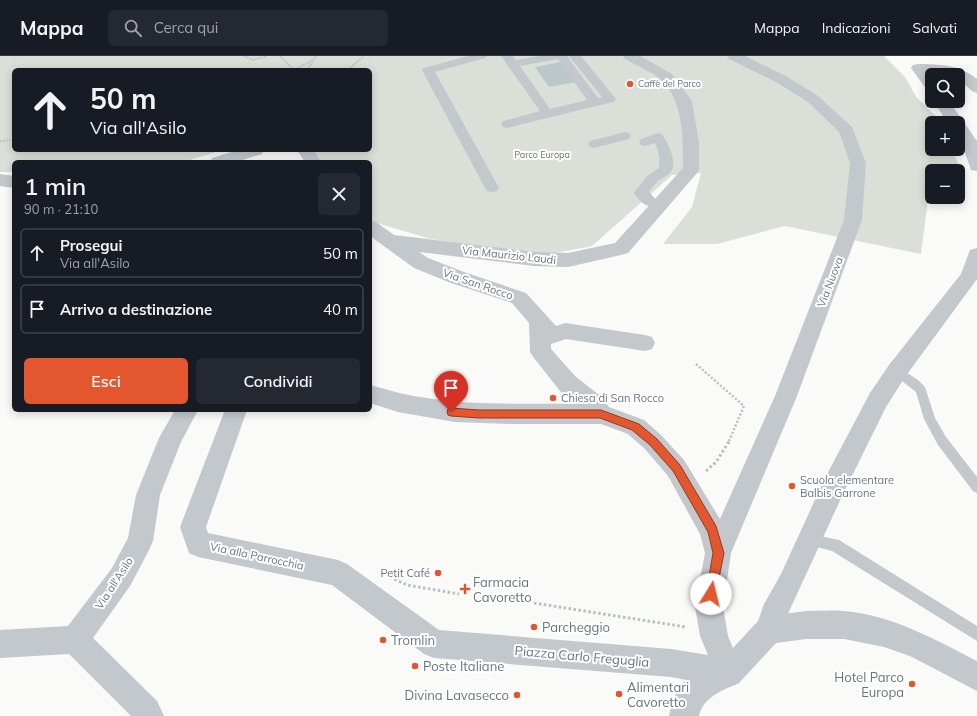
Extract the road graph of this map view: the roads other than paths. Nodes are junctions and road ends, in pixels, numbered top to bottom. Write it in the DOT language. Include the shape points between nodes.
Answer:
graph roads {
  1 [pos="482,56"];
  2 [pos="557,56"];
  3 [pos="561,56"];
  4 [pos="575,56"];
  5 [pos="630,56"];
  6 [pos="734,56"];
  7 [pos="909,56"];
  8 [pos="517,60"];
  9 [pos="918,68"];
  10 [pos="534,74"];
  11 [pos="925,78"];
  12 [pos="977,88"];
  13 [pos="551,98"];
  14 [pos="595,103"];
  15 [pos="580,106"];
  16 [pos="559,111"];
  17 [pos="547,113"];
  18 [pos="591,118"];
  19 [pos="507,124"];
  20 [pos="625,136"];
  21 [pos="965,136"];
  22 [pos="646,142"];
  23 [pos="594,144"];
  24 [pos="250,152"];
  25 [pos="224,160"];
  26 [pos="977,166"];
  27 [pos="0,180"];
  28 [pos="12,182"];
  29 [pos="492,188"];
  30 [pos="659,200"];
  31 [pos="372,228"];
  32 [pos="388,239"];
  33 [pos="977,255"];
  34 [pos="539,321"];
  35 [pos="646,343"];
  36 [pos="897,371"];
  37 [pos="372,395"];
  38 [pos="186,412"];
  39 [pos="235,412"];
  40 [pos="601,414"];
  41 [pos="977,487"];
  42 [pos="810,540"];
  43 [pos="718,553"];
  44 [pos="769,630"];
  45 [pos="977,634"];
  46 [pos="75,640"];
  47 [pos="0,644"];
  48 [pos="434,644"];
  49 [pos="729,673"];
  50 [pos="977,677"];
  51 [pos="149,716"];
  52 [pos="684,716"];
  1 -- 29 [label="street" via="428,70"];
  2 -- 8 [label="street"];
  3 -- 14 [label="street"];
  4 -- 14 [label="street" via="610,99"];
  5 -- 30 [label="street, Via Maurizio Laudi" via="667,77 684,101 691,143 690,169"];
  6 -- 43 [label="street, Via Nuova" via="781,79 813,99 846,130 858,163 853,220 786,396"];
  7 -- 9 [label="street"];
  8 -- 10 [label="street"];
  8 -- 17 [label="street"];
  9 -- 11 [label="street"];
  9 -- 12 [label="street" via="946,69 966,77"];
  13 -- 16 [label="street"];
  14 -- 15 [label="street"];
  15 -- 16 [label="street"];
  15 -- 18 [label="street"];
  16 -- 17 [label="street"];
  17 -- 19 [label="street"];
  20 -- 23 [label="street" via="613,142"];
  21 -- 26 [label="street" via="970,143"];
  22 -- 30 [label="street" via="658,138 666,157 664,170 652,179 641,193"];
  24 -- 25 [label="street"];
  27 -- 28 [label="street"];
  30 -- 32 [label="street, Via Maurizio Laudi" via="621,248 568,260 534,259 422,246"];
  31 -- 32 [label="street, Via San Rocco"];
  32 -- 34 [label="street, Via San Rocco" via="421,263 519,298"];
  33 -- 36 [label="street" via="968,278"];
  34 -- 35 [label="street, Via San Rocco" via="552,336 565,331"];
  34 -- 40 [label="street" via="541,352 568,384 590,401"];
  36 -- 41 [label="lane" via="921,390 932,424"];
  36 -- 42 [label="street" via="878,400 834,486"];
  37 -- 40 [label="street" via="390,402 438,411 479,414"];
  38 -- 46 [label="street, Via all'Asilo" via="171,438 148,494 140,541 121,577"];
  39 -- 48 [label="street, Via alla Parrocchia" via="193,527 198,544 338,573"];
  40 -- 43 [label="street" via="636,427 654,442 676,468 712,530"];
  42 -- 44 [label="street" via="774,614"];
  42 -- 45 [label="lane" via="834,545"];
  43 -- 49 [label="street" via="709,607 714,636"];
  44 -- 49 [label="street"];
  44 -- 50 [label="street" via="806,625 844,624 884,633 917,645"];
  46 -- 47 [label="street"];
  46 -- 51 [label="street" via="147,711"];
  48 -- 49 [label="street, Piazza Carlo Freguglia" via="657,662"];
  49 -- 52 [label="street" via="702,685 692,695"];
}
